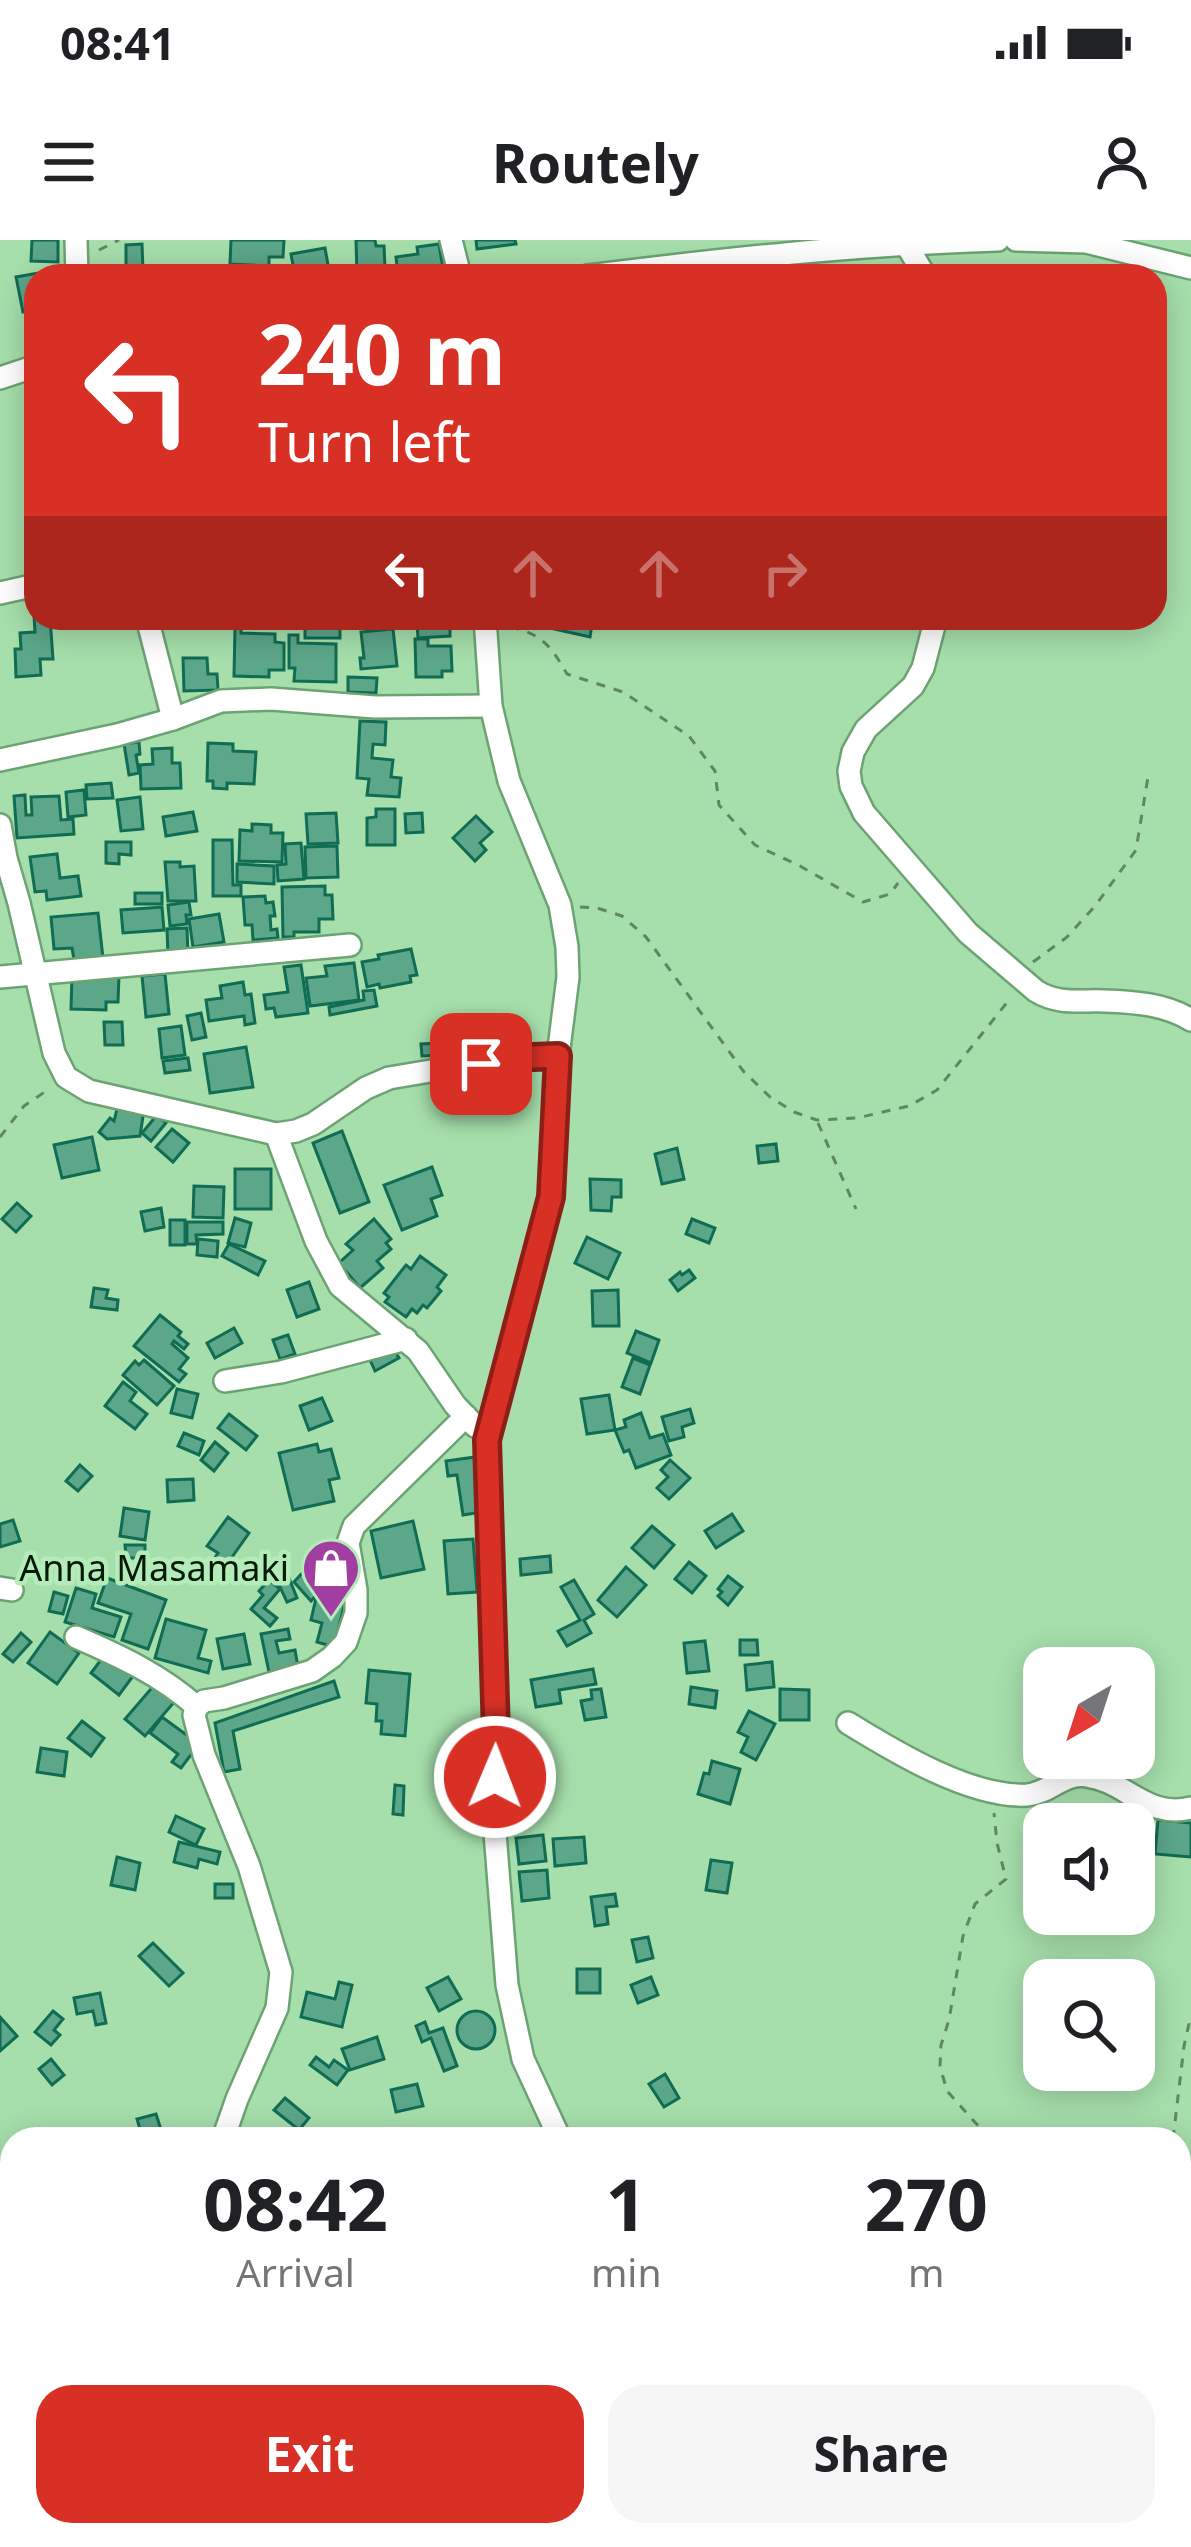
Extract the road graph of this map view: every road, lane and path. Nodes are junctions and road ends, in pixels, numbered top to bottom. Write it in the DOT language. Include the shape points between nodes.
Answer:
graph roads {
  1 [pos="998,240"];
  2 [pos="1016,240"];
  3 [pos="906,244"];
  4 [pos="696,251"];
  5 [pos="640,264"];
  6 [pos="918,264"];
  7 [pos="1191,268"];
  8 [pos="150,630"];
  9 [pos="486,630"];
  10 [pos="524,630"];
  11 [pos="933,630"];
  12 [pos="491,706"];
  13 [pos="173,719"];
  14 [pos="0,760"];
  15 [pos="1149,771"];
  16 [pos="0,825"];
  17 [pos="910,866"];
  18 [pos="560,905"];
  19 [pos="350,945"];
  20 [pos="34,973"];
  21 [pos="1020,976"];
  22 [pos="0,977"];
  23 [pos="1191,1020"];
  24 [pos="558,1056"];
  25 [pos="66,1077"];
  26 [pos="817,1120"];
  27 [pos="276,1134"];
  28 [pos="0,1138"];
  29 [pos="856,1209"];
  30 [pos="406,1339"];
  31 [pos="225,1381"];
  32 [pos="466,1416"];
  33 [pos="487,1440"];
  34 [pos="76,1637"];
  35 [pos="197,1707"];
  36 [pos="848,1723"];
  37 [pos="992,1793"];
  38 [pos="1191,1808"];
  39 [pos="1191,2015"];
  40 [pos="227,2127"];
  41 [pos="555,2127"];
  42 [pos="979,2127"];
  43 [pos="1174,2127"];
  1 -- 3 [label="street"];
  2 -- 7 [label="street" via="1086,242"];
  3 -- 4 [label="street"];
  3 -- 6 [label="street"];
  4 -- 5 [label="street"];
  8 -- 13 [label="street"];
  9 -- 12 [label="street"];
  10 -- 17 [label="path" via="555,653 567,674 622,692 689,736 716,771 718,805 754,845 863,902 890,894"];
  11 -- 17 [label="street" via="913,686 866,729 849,771 864,813"];
  12 -- 13 [label="street" via="254,699"];
  12 -- 18 [label="street" via="509,781"];
  13 -- 14 [label="street"];
  15 -- 21 [label="path" via="1136,850 1067,937"];
  16 -- 20 [label="street"];
  17 -- 21 [label="street" via="968,933"];
  18 -- 24 [label="street" via="568,977"];
  18 -- 26 [label="path" via="622,916 646,937 743,1072 770,1097"];
  19 -- 20 [label="street"];
  20 -- 22 [label="street"];
  20 -- 25 [label="street"];
  21 -- 23 [label="street" via="1048,998 1155,1004"];
  21 -- 26 [label="path" via="938,1090 909,1106"];
  24 -- 27 [label="street" via="389,1078 313,1124"];
  24 -- 33 [label="street" via="551,1197"];
  25 -- 27 [label="street" via="89,1091"];
  25 -- 28 [label="path" via="24,1106"];
  26 -- 29 [label="path"];
  27 -- 30 [label="street" via="340,1286"];
  30 -- 31 [label="street"];
  30 -- 32 [label="street"];
  32 -- 33 [label="street"];
  32 -- 35 [label="street" via="354,1526 356,1613 346,1642 312,1671"];
  33 -- 41 [label="street" via="494,1820 507,1985 524,2059"];
  34 -- 35 [label="street" via="136,1664"];
  35 -- 40 [label="street" via="204,1755 281,1972 277,2008"];
  36 -- 37 [label="street" via="900,1755"];
  37 -- 38 [label="street" via="1040,1794 1080,1774 1145,1804"];
  37 -- 42 [label="path" via="1006,1879 975,1904 969,1920 940,2066 947,2091"];
  39 -- 43 [label="path"];
}
